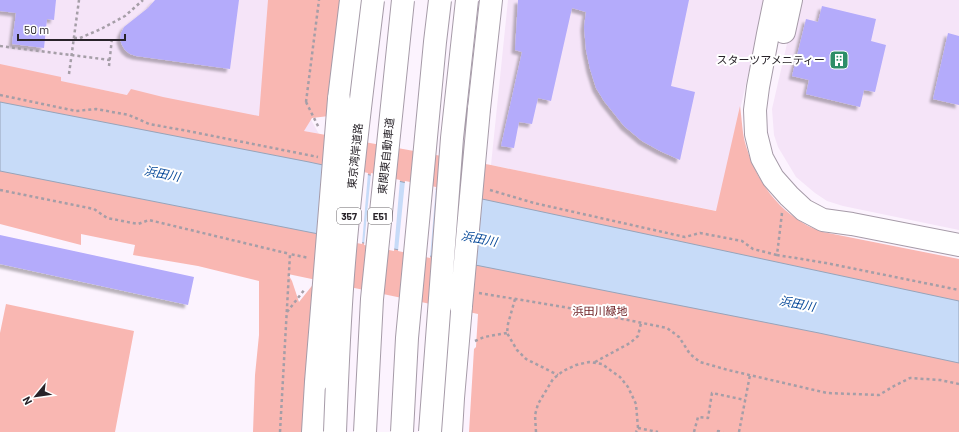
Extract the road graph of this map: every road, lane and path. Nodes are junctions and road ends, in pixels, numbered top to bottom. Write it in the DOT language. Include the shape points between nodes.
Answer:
graph roads {
  1 [pos="79,0"];
  2 [pos="143,0"];
  3 [pos="319,0"];
  4 [pos="351,0"];
  5 [pos="373,0"];
  6 [pos="402,0"];
  7 [pos="440,0"];
  8 [pos="467,0"];
  9 [pos="491,0"];
  10 [pos="776,0"];
  11 [pos="791,0"];
  12 [pos="74,38"];
  13 [pos="112,38"];
  14 [pos="0,46"];
  15 [pos="72,56"];
  16 [pos="110,60"];
  17 [pos="109,66"];
  18 [pos="69,74"];
  19 [pos="306,102"];
  20 [pos="0,190"];
  21 [pos="782,212"];
  22 [pos="852,224"];
  23 [pos="959,245"];
  24 [pos="290,254"];
  25 [pos="314,258"];
  26 [pos="306,288"];
  27 [pos="959,290"];
  28 [pos="469,299"];
  29 [pos="515,299"];
  30 [pos="287,313"];
  31 [pos="641,323"];
  32 [pos="507,333"];
  33 [pos="472,342"];
  34 [pos="594,363"];
  35 [pos="558,375"];
  36 [pos="750,375"];
  37 [pos="959,384"];
  38 [pos="745,400"];
  39 [pos="638,428"];
  40 [pos="280,432"];
  41 [pos="314,432"];
  42 [pos="334,432"];
  43 [pos="365,432"];
  44 [pos="402,432"];
  45 [pos="430,432"];
  46 [pos="451,432"];
  47 [pos="536,432"];
  48 [pos="636,432"];
  49 [pos="658,432"];
  50 [pos="694,432"];
  51 [pos="718,432"];
  52 [pos="723,432"];
  53 [pos="739,432"];
  1 -- 12 [label="path"];
  2 -- 12 [label="path" via="125,16 101,29"];
  3 -- 19 [label="path"];
  4 -- 41 [label="main road, bridge" via="339,99"];
  5 -- 42 [label="main road, 東京湾岸道路 / 357, bridge" via="344,274"];
  6 -- 43 [label="main road, 東関東自動車道 / E51, bridge" via="372,299"];
  7 -- 44 [label="main road, bridge" via="407,338"];
  8 -- 45 [label="main road, bridge" via="451,146"];
  9 -- 28 [label="main road, bridge" via="479,109"];
  10 -- 22 [label="main road" via="755,110 756,134 762,158 773,178 804,210 823,220"];
  11 -- 22 [label="main road" via="767,113 774,153 796,187 812,200"];
  12 -- 15 [label="path"];
  13 -- 16 [label="path"];
  14 -- 15 [label="path"];
  15 -- 16 [label="path"];
  15 -- 18 [label="path"];
  16 -- 17 [label="path"];
  20 -- 24 [label="path" via="94,209 107,218 138,224 149,220"];
  21 -- 27 [label="path" via="777,254"];
  22 -- 23 [label="main road"];
  24 -- 25 [label="path"];
  24 -- 30 [label="path"];
  26 -- 30 [label="path"];
  28 -- 29 [label="path"];
  28 -- 46 [label="main road" via="453,398"];
  29 -- 31 [label="path"];
  29 -- 32 [label="path"];
  30 -- 40 [label="path"];
  31 -- 34 [label="path" via="638,336 630,343"];
  31 -- 36 [label="path" via="667,328 680,337 690,354 700,362"];
  32 -- 33 [label="path"];
  32 -- 35 [label="path" via="526,359"];
  34 -- 35 [label="path" via="576,365"];
  34 -- 39 [label="path" via="602,364 614,372 628,387 636,404"];
  35 -- 47 [label="path" via="538,404 535,415"];
  36 -- 37 [label="path" via="828,393 879,395 910,378"];
  36 -- 38 [label="path"];
  38 -- 50 [label="path" via="712,393 708,418 698,416"];
  38 -- 53 [label="path"];
  39 -- 48 [label="path"];
  39 -- 49 [label="path"];
  51 -- 52 [label="path"];
}
